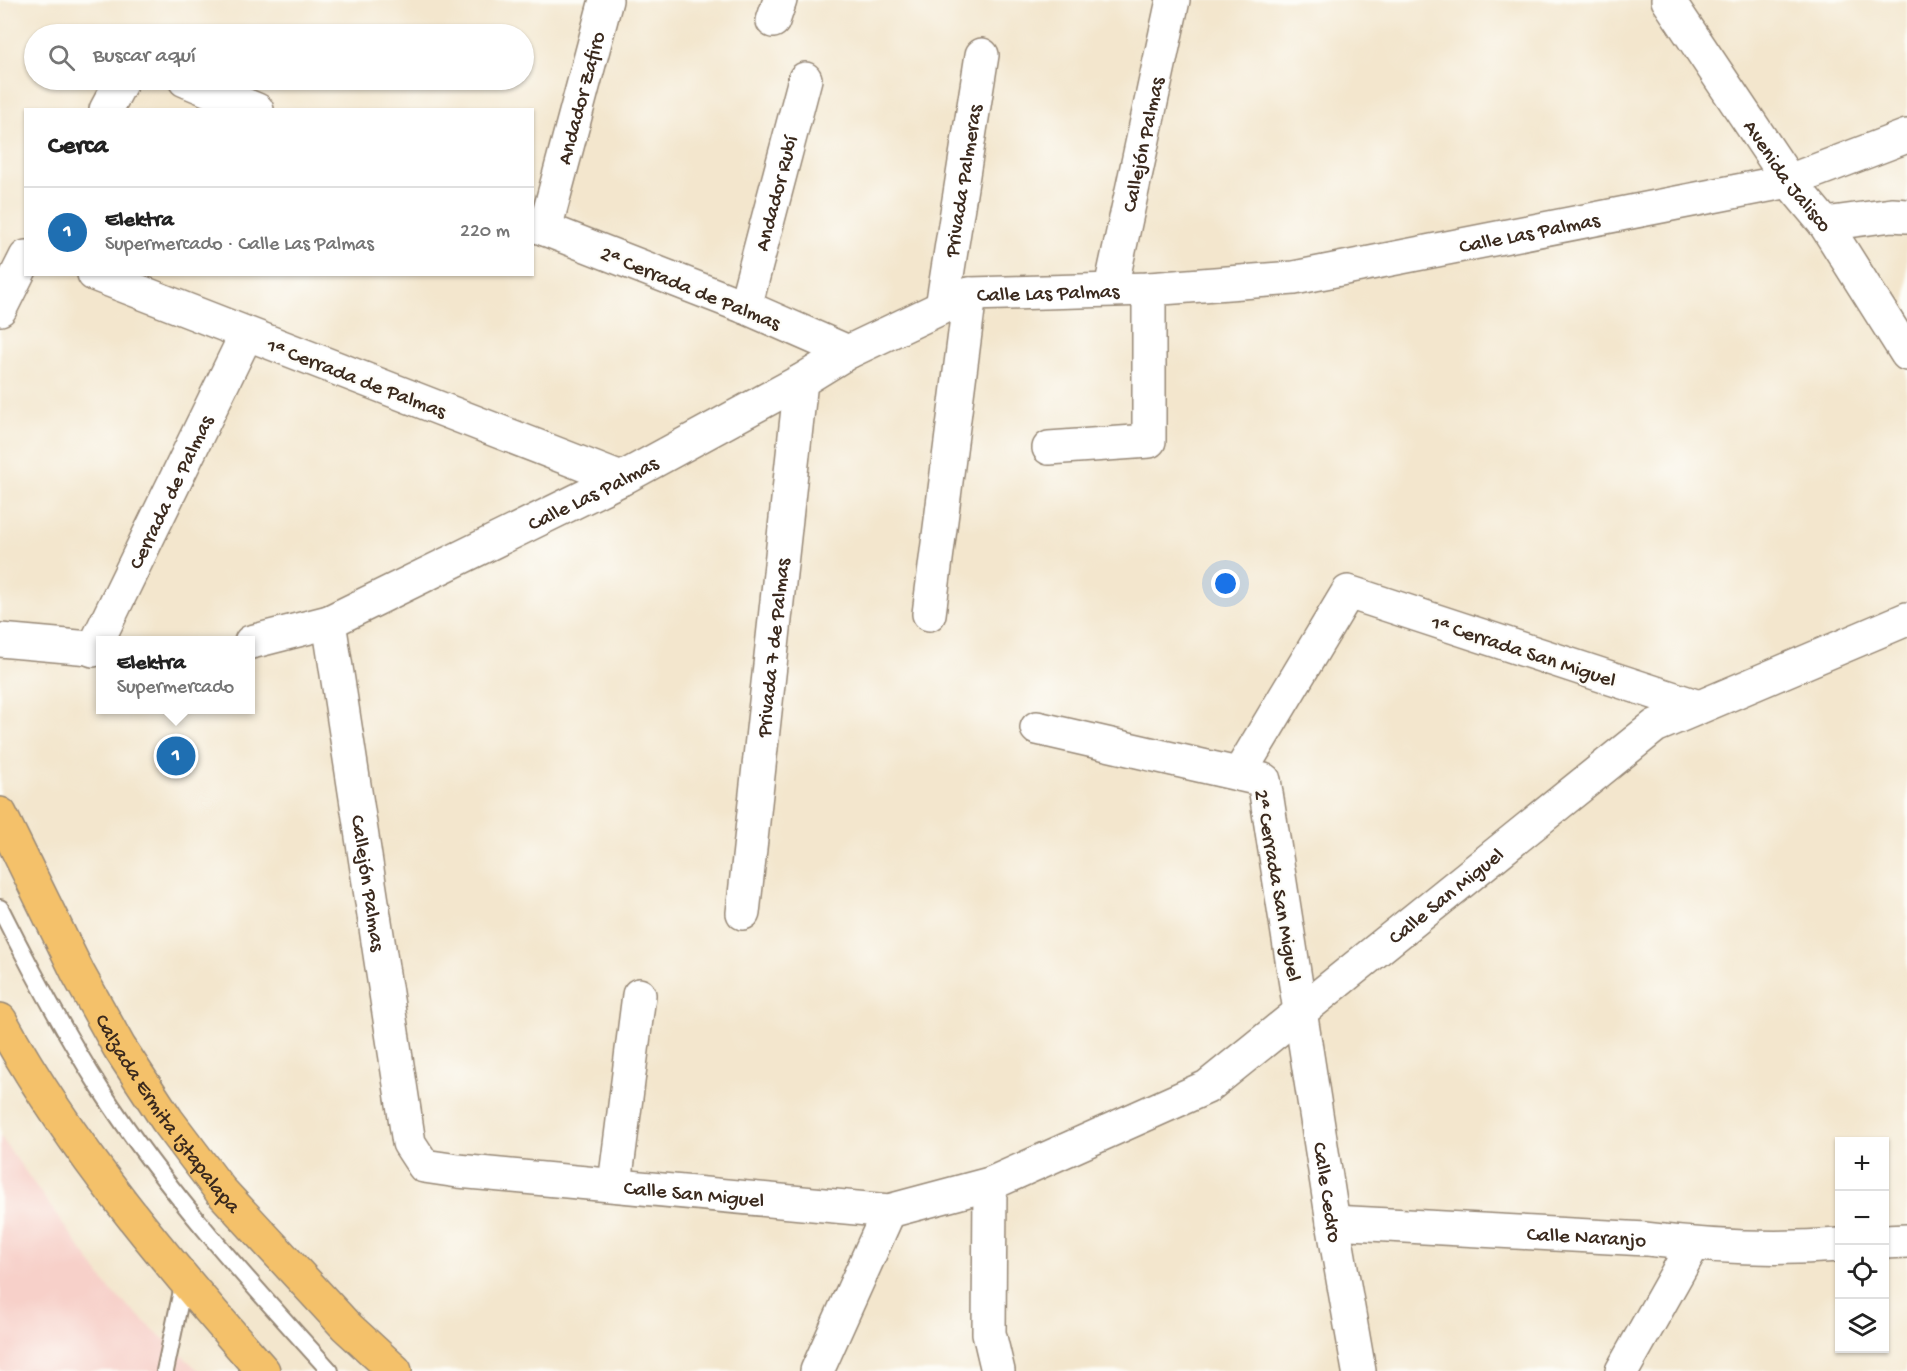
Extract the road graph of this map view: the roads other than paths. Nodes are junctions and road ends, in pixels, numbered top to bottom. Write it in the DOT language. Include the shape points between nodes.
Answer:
graph roads {
  1 [pos="606,0"];
  2 [pos="1173,0"];
  3 [pos="1668,0"];
  4 [pos="982,55"];
  5 [pos="805,79"];
  6 [pos="117,90"];
  7 [pos="209,90"];
  8 [pos="107,108"];
  9 [pos="252,108"];
  10 [pos="1907,136"];
  11 [pos="1789,182"];
  12 [pos="1907,216"];
  13 [pos="1825,224"];
  14 [pos="539,226"];
  15 [pos="24,261"];
  16 [pos="99,276"];
  17 [pos="1111,288"];
  18 [pos="1149,289"];
  19 [pos="956,301"];
  20 [pos="745,307"];
  21 [pos="0,309"];
  22 [pos="246,335"];
  23 [pos="848,352"];
  24 [pos="1907,354"];
  25 [pos="801,381"];
  26 [pos="1049,448"];
  27 [pos="621,479"];
  28 [pos="1348,592"];
  29 [pos="929,614"];
  30 [pos="1907,619"];
  31 [pos="329,622"];
  32 [pos="104,636"];
  33 [pos="0,640"];
  34 [pos="255,641"];
  35 [pos="96,650"];
  36 [pos="1699,707"];
  37 [pos="1037,728"];
  38 [pos="1239,774"];
  39 [pos="0,814"];
  40 [pos="0,908"];
  41 [pos="743,913"];
  42 [pos="639,995"];
  43 [pos="1300,1012"];
  44 [pos="0,1020"];
  45 [pos="409,1143"];
  46 [pos="615,1184"];
  47 [pos="990,1184"];
  48 [pos="889,1211"];
  49 [pos="1333,1222"];
  50 [pos="1907,1241"];
  51 [pos="1889,1242"];
  52 [pos="1693,1245"];
  53 [pos="1835,1245"];
  54 [pos="184,1281"];
  55 [pos="168,1367"];
  56 [pos="263,1371"];
  57 [pos="330,1371"];
  58 [pos="395,1371"];
  59 [pos="817,1371"];
  60 [pos="998,1371"];
  61 [pos="1359,1371"];
  62 [pos="1623,1371"];
  1 -- 14 [label="street, Andador Zafiro"];
  2 -- 17 [label="street, Callejón Palmas"];
  3 -- 11 [label="street, Avenida Jalisco"];
  4 -- 19 [label="street, Privada Palmeras"];
  5 -- 20 [label="street, Andador Rubí"];
  6 -- 8 [label="street"];
  7 -- 9 [label="street"];
  10 -- 11 [label="street, Calle Las Palmas"];
  11 -- 13 [label="street, Avenida Jalisco"];
  11 -- 18 [label="street, Calle Las Palmas" via="1294,278"];
  12 -- 13 [label="street"];
  13 -- 24 [label="street, Avenida Jalisco"];
  14 -- 20 [label="street, 2ª Cerrada de Palmas"];
  15 -- 21 [label="street"];
  16 -- 22 [label="street, 1ª Cerrada de Palmas"];
  17 -- 18 [label="street, Calle Las Palmas"];
  17 -- 19 [label="street, Calle Las Palmas"];
  18 -- 26 [label="street" via="1149,441"];
  19 -- 23 [label="street, Calle Las Palmas"];
  19 -- 29 [label="street, Privada Palmeras"];
  20 -- 23 [label="street, 2ª Cerrada de Palmas"];
  22 -- 27 [label="street, 1ª Cerrada de Palmas"];
  22 -- 32 [label="street, Cerrada de Palmas"];
  23 -- 25 [label="street, Calle Las Palmas"];
  25 -- 27 [label="street, Calle Las Palmas"];
  25 -- 41 [label="street, Privada 7 de Palmas"];
  27 -- 31 [label="street, Calle Las Palmas"];
  28 -- 36 [label="street, 1ª Cerrada San Miguel"];
  28 -- 38 [label="street, 2ª Cerrada San Miguel"];
  30 -- 36 [label="street, Calle San Miguel"];
  31 -- 34 [label="street, Calle Las Palmas"];
  31 -- 45 [label="street, Callejón Palmas"];
  33 -- 35 [label="street"];
  36 -- 43 [label="street, Calle San Miguel" via="1655,726"];
  37 -- 38 [label="street, 2ª Cerrada San Miguel"];
  38 -- 43 [label="street, 2ª Cerrada San Miguel" via="1264,780"];
  39 -- 58 [label="main road, Calzada Ermita Iztapalapa" via="78,973 119,1047 167,1120 219,1190 346,1326"];
  40 -- 57 [label="lane" via="101,1091 192,1215"];
  42 -- 46 [label="street"];
  43 -- 47 [label="street, Calle San Miguel" via="1207,1087"];
  43 -- 49 [label="street, Calle Cedro"];
  44 -- 54 [label="main road" via="106,1182"];
  45 -- 46 [label="street, Calle San Miguel" via="424,1166"];
  46 -- 48 [label="street, Calle San Miguel"];
  47 -- 48 [label="street, Calle San Miguel"];
  47 -- 60 [label="street" via="989,1333"];
  48 -- 59 [label="street"];
  49 -- 52 [label="street, Calle Naranjo"];
  49 -- 61 [label="street, Calle Cedro"];
  50 -- 51 [label="street"];
  52 -- 53 [label="street, Calle Naranjo"];
  52 -- 62 [label="street"];
  54 -- 55 [label="lane"];
  54 -- 56 [label="main road"];
}
